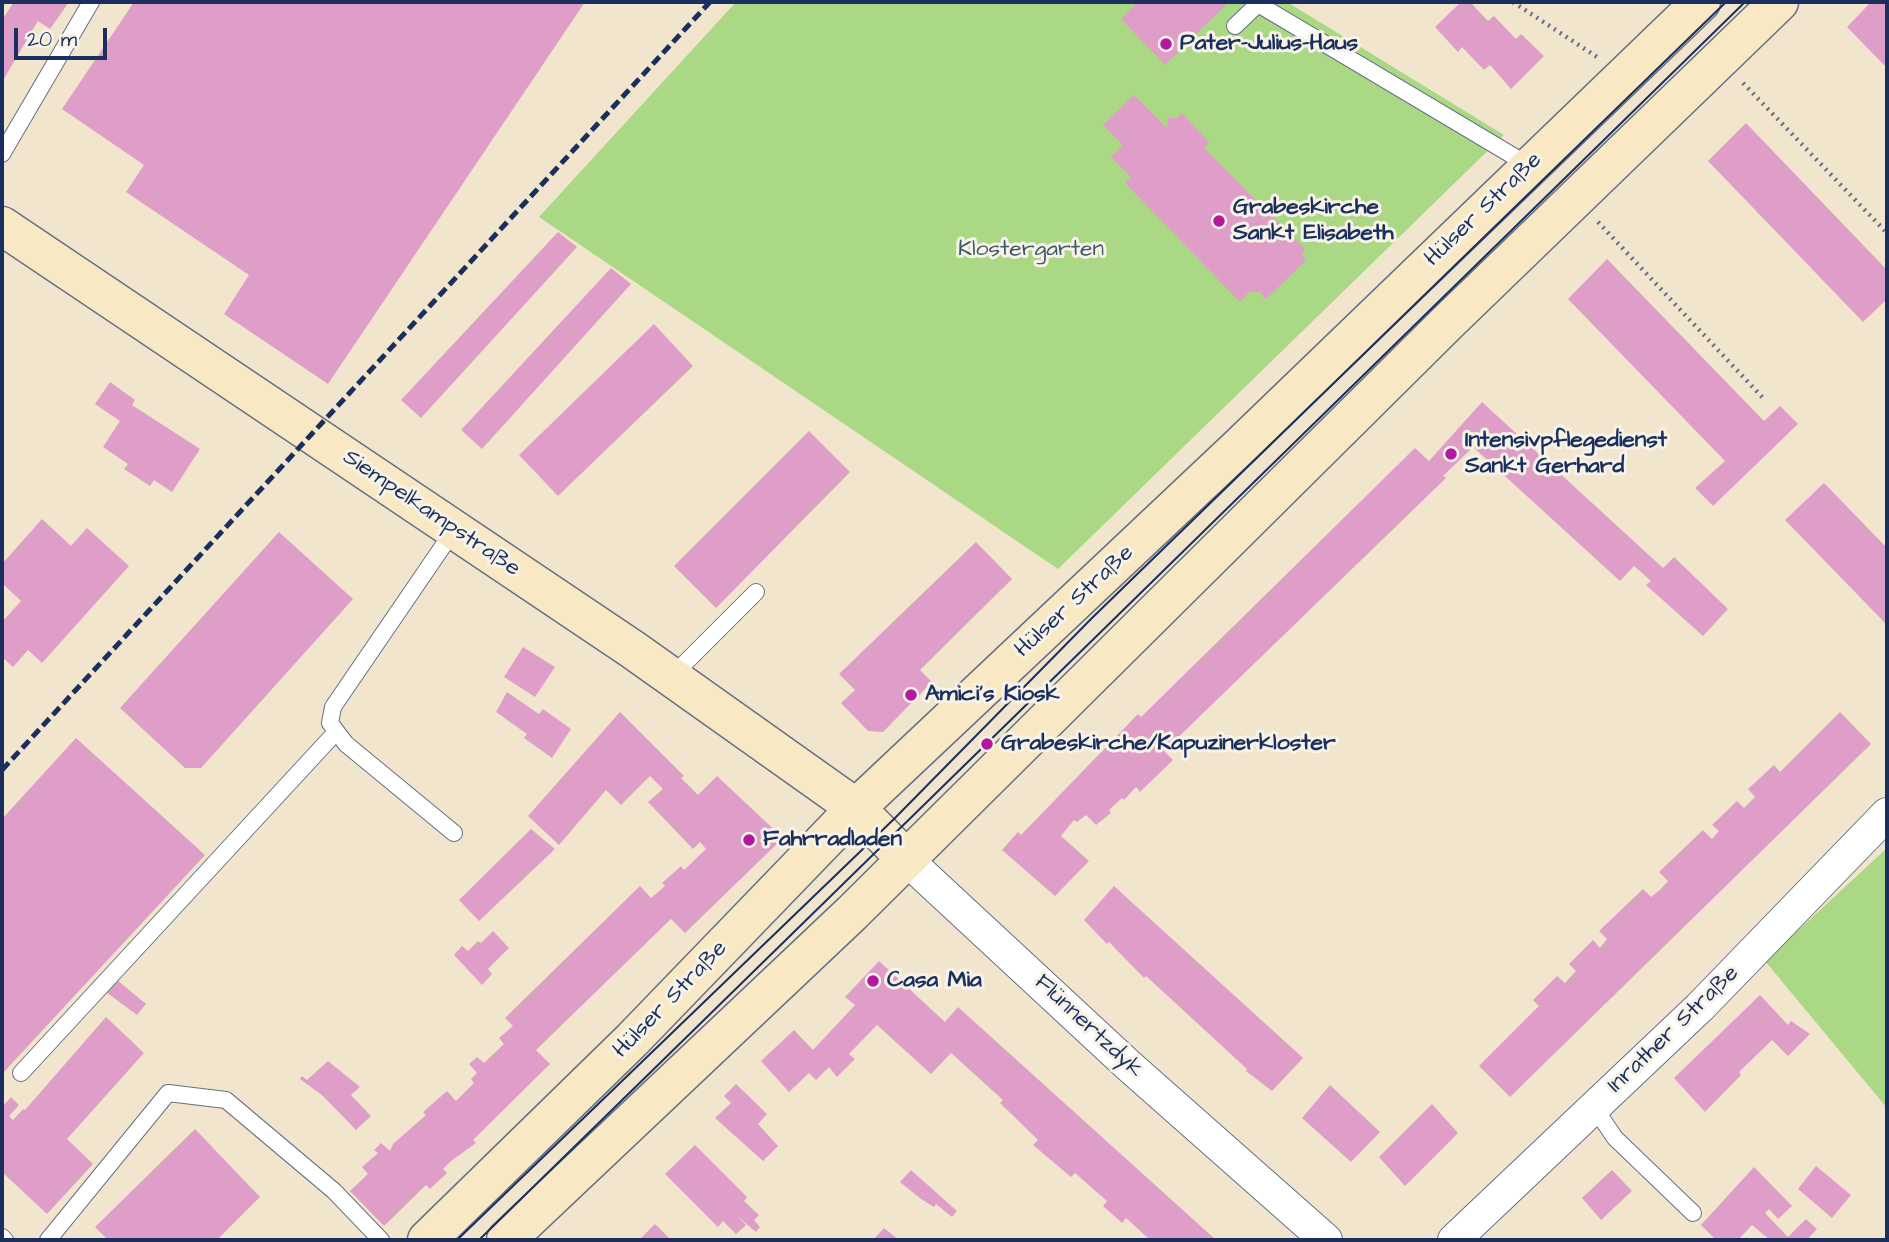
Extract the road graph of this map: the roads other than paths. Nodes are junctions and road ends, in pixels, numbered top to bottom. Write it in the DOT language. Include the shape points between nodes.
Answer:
graph roads {
  1 [pos="91,2"];
  2 [pos="1701,2"];
  3 [pos="1779,2"];
  4 [pos="1235,26"];
  5 [pos="2,154"];
  6 [pos="1530,166"];
  7 [pos="2,226"];
  8 [pos="454,530"];
  9 [pos="756,593"];
  10 [pos="671,677"];
  11 [pos="336,732"];
  12 [pos="856,808"];
  13 [pos="1887,814"];
  14 [pos="454,832"];
  15 [pos="906,859"];
  16 [pos="20,1073"];
  17 [pos="1594,1107"];
  18 [pos="1693,1213"];
  19 [pos="48,1240"];
  20 [pos="381,1240"];
  21 [pos="427,1240"];
  22 [pos="506,1240"];
  23 [pos="1326,1240"];
  24 [pos="1454,1240"];
  1 -- 5 [label="lane"];
  2 -- 6 [label="street, Hülser Straße"];
  3 -- 15 [label="street"];
  4 -- 6 [label="lane" via="1258,4"];
  6 -- 12 [label="street, Hülser Straße"];
  7 -- 8 [label="street, Siempelkampstraße"];
  8 -- 10 [label="street, Siempelkampstraße"];
  8 -- 11 [label="lane" via="333,707 330,723"];
  9 -- 10 [label="lane"];
  10 -- 12 [label="street, Siempelkampstraße"];
  11 -- 14 [label="lane"];
  11 -- 16 [label="lane"];
  12 -- 15 [label="street, Flünnertzdyk"];
  12 -- 21 [label="street, Hülser Straße" via="632,1040"];
  13 -- 17 [label="street, Inrather Straße" via="1700,1007"];
  15 -- 22 [label="street"];
  15 -- 23 [label="street, Flünnertzdyk"];
  17 -- 18 [label="lane" via="1615,1138"];
  17 -- 24 [label="street, Inrather Straße"];
  19 -- 20 [label="lane" via="168,1093 226,1100 334,1191"];
}
